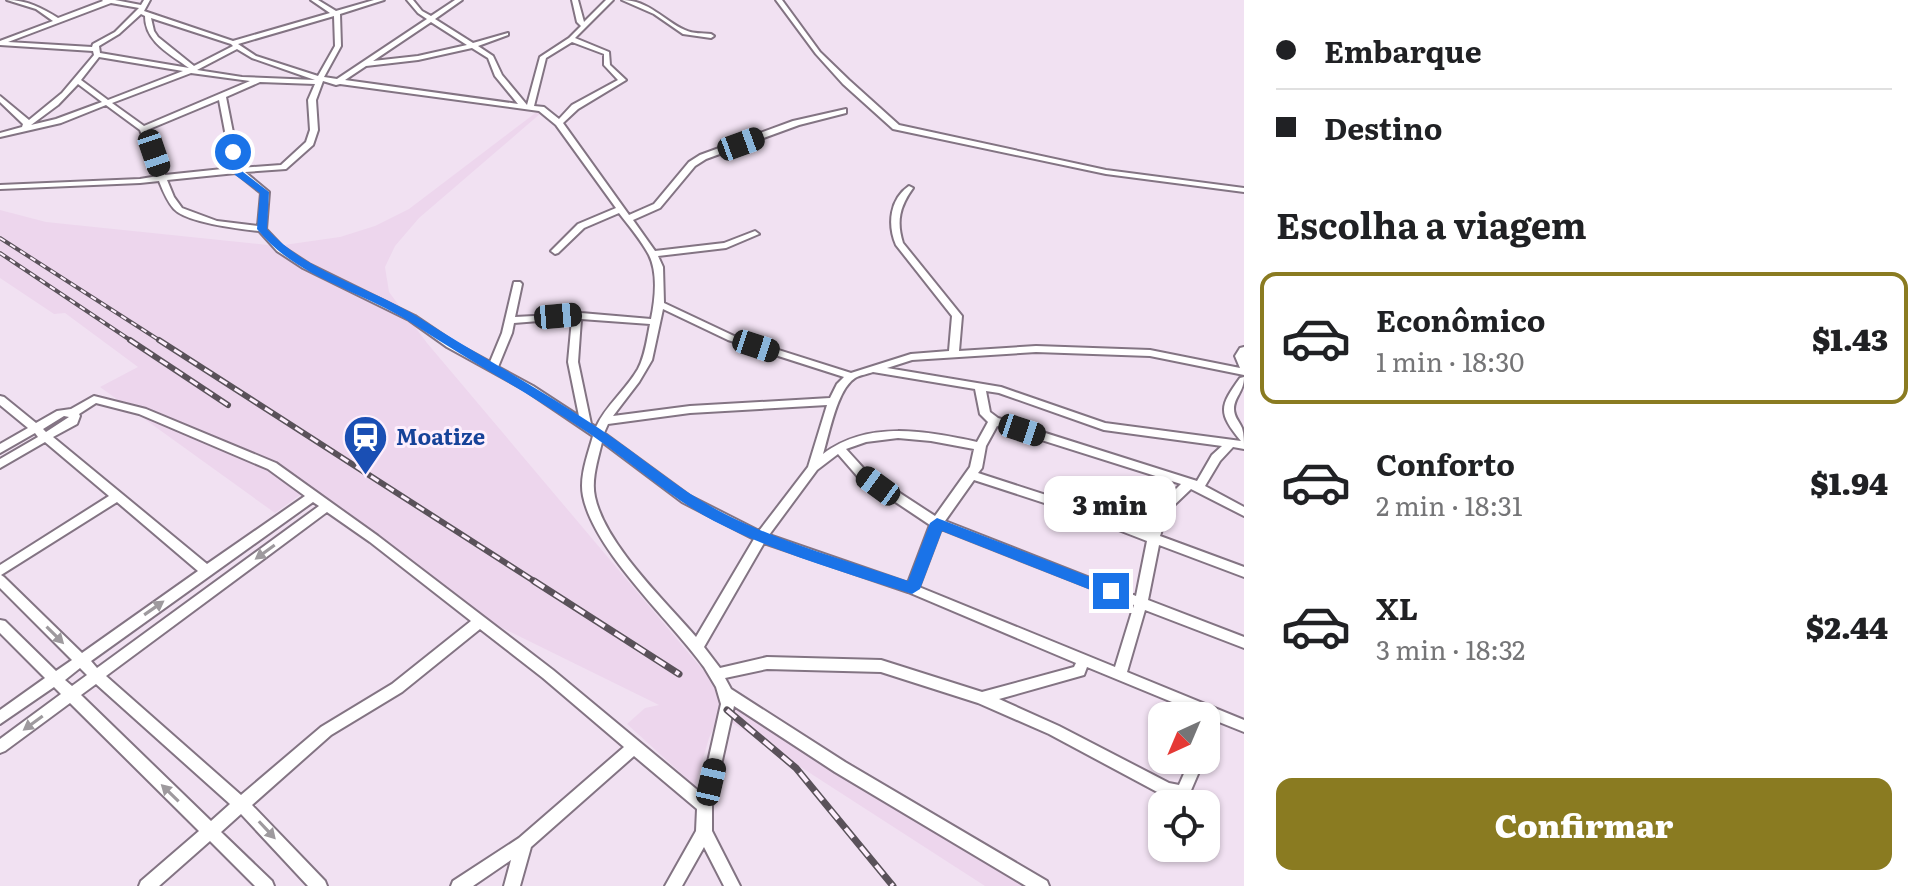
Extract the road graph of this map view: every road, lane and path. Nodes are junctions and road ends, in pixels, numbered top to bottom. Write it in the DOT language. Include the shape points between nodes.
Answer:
graph roads {
  1 [pos="2,0"];
  2 [pos="11,0"];
  3 [pos="314,0"];
  4 [pos="381,0"];
  5 [pos="410,0"];
  6 [pos="460,0"];
  7 [pos="575,0"];
  8 [pos="610,0"];
  9 [pos="625,0"];
  10 [pos="779,0"];
  11 [pos="107,1"];
  12 [pos="144,8"];
  13 [pos="337,14"];
  14 [pos="430,19"];
  15 [pos="58,21"];
  16 [pos="585,26"];
  17 [pos="506,34"];
  18 [pos="711,36"];
  19 [pos="571,39"];
  20 [pos="0,43"];
  21 [pos="235,45"];
  22 [pos="472,47"];
  23 [pos="96,52"];
  24 [pos="250,63"];
  25 [pos="363,64"];
  26 [pos="190,70"];
  27 [pos="242,79"];
  28 [pos="320,80"];
  29 [pos="78,81"];
  30 [pos="259,81"];
  31 [pos="336,83"];
  32 [pos="222,96"];
  33 [pos="0,98"];
  34 [pos="105,102"];
  35 [pos="527,107"];
  36 [pos="843,111"];
  37 [pos="559,123"];
  38 [pos="28,124"];
  39 [pos="143,129"];
  40 [pos="14,131"];
  41 [pos="0,138"];
  42 [pos="236,169"];
  43 [pos="164,179"];
  44 [pos="0,187"];
  45 [pos="909,188"];
  46 [pos="1244,190"];
  47 [pos="620,209"];
  48 [pos="628,219"];
  49 [pos="262,229"];
  50 [pos="755,234"];
  51 [pos="555,251"];
  52 [pos="653,254"];
  53 [pos="517,284"];
  54 [pos="659,304"];
  55 [pos="577,314"];
  56 [pos="509,321"];
  57 [pos="653,322"];
  58 [pos="1244,350"];
  59 [pos="954,354"];
  60 [pos="1244,366"];
  61 [pos="493,367"];
  62 [pos="872,369"];
  63 [pos="1244,372"];
  64 [pos="851,376"];
  65 [pos="1244,380"];
  66 [pos="980,386"];
  67 [pos="0,399"];
  68 [pos="834,401"];
  69 [pos="72,413"];
  70 [pos="604,421"];
  71 [pos="994,421"];
  72 [pos="586,425"];
  73 [pos="35,429"];
  74 [pos="598,434"];
  75 [pos="46,437"];
  76 [pos="1244,438"];
  77 [pos="1238,444"];
  78 [pos="980,446"];
  79 [pos="0,449"];
  80 [pos="839,449"];
  81 [pos="0,464"];
  82 [pos="813,468"];
  83 [pos="971,475"];
  84 [pos="1195,485"];
  85 [pos="118,496"];
  86 [pos="313,496"];
  87 [pos="327,506"];
  88 [pos="1244,512"];
  89 [pos="937,523"];
  90 [pos="761,537"];
  91 [pos="1154,539"];
  92 [pos="0,571"];
  93 [pos="207,571"];
  94 [pos="1244,572"];
  95 [pos="0,580"];
  96 [pos="912,589"];
  97 [pos="1141,603"];
  98 [pos="478,623"];
  99 [pos="0,625"];
  100 [pos="1244,643"];
  101 [pos="697,647"];
  102 [pos="80,660"];
  103 [pos="1084,660"];
  104 [pos="717,674"];
  105 [pos="1119,674"];
  106 [pos="97,676"];
  107 [pos="54,680"];
  108 [pos="727,694"];
  109 [pos="70,696"];
  110 [pos="982,698"];
  111 [pos="1186,702"];
  112 [pos="1220,716"];
  113 [pos="0,718"];
  114 [pos="1244,726"];
  115 [pos="0,747"];
  116 [pos="634,747"];
  117 [pos="1191,774"];
  118 [pos="241,804"];
  119 [pos="705,806"];
  120 [pos="209,831"];
  121 [pos="704,832"];
  122 [pos="524,843"];
  123 [pos="147,886"];
  124 [pos="266,886"];
  125 [pos="319,886"];
  126 [pos="459,886"];
  127 [pos="512,886"];
  128 [pos="673,886"];
  129 [pos="732,886"];
  130 [pos="1041,886"];
  1 -- 2 [label="street"];
  2 -- 15 [label="street"];
  3 -- 13 [label="street"];
  4 -- 13 [label="street"];
  5 -- 14 [label="street"];
  6 -- 14 [label="street"];
  7 -- 16 [label="street"];
  8 -- 16 [label="street"];
  9 -- 18 [label="street" via="685,33"];
  10 -- 46 [label="street" via="827,63 896,127 1106,172"];
  11 -- 12 [label="street"];
  11 -- 15 [label="street"];
  12 -- 21 [label="street"];
  12 -- 23 [label="street" via="95,45"];
  12 -- 26 [label="street" via="148,31"];
  13 -- 21 [label="street"];
  13 -- 28 [label="street" via="338,46"];
  14 -- 22 [label="street"];
  14 -- 25 [label="street"];
  15 -- 20 [label="street"];
  16 -- 19 [label="street"];
  17 -- 22 [label="street"];
  19 -- 35 [label="street" via="543,57"];
  19 -- 37 [label="street" via="607,53 607,65 622,80 575,107"];
  20 -- 23 [label="street"];
  21 -- 24 [label="street"];
  21 -- 26 [label="street"];
  22 -- 25 [label="street" via="418,60"];
  22 -- 35 [label="street" via="491,57 499,76"];
  23 -- 26 [label="street"];
  23 -- 29 [label="street"];
  24 -- 27 [label="street"];
  24 -- 28 [label="street"];
  25 -- 31 [label="street"];
  26 -- 27 [label="street"];
  26 -- 34 [label="street"];
  27 -- 30 [label="street"];
  28 -- 30 [label="street"];
  28 -- 31 [label="street"];
  28 -- 42 [label="street" via="312,100 310,143 283,167"];
  29 -- 34 [label="street"];
  29 -- 38 [label="street"];
  30 -- 32 [label="street"];
  31 -- 35 [label="street"];
  32 -- 39 [label="street"];
  32 -- 42 [label="street"];
  33 -- 38 [label="street"];
  34 -- 39 [label="street"];
  34 -- 40 [label="street"];
  35 -- 37 [label="street" via="553,115"];
  36 -- 48 [label="street" via="703,157 657,206"];
  37 -- 47 [label="street"];
  38 -- 40 [label="street"];
  39 -- 43 [label="street"];
  40 -- 41 [label="street"];
  42 -- 43 [label="street"];
  42 -- 49 [label="street" via="265,192"];
  43 -- 44 [label="street"];
  43 -- 49 [label="street" via="179,210 216,223"];
  45 -- 59 [label="street" via="894,208 893,229 957,316"];
  47 -- 48 [label="street"];
  47 -- 51 [label="street" via="581,226"];
  48 -- 52 [label="street"];
  49 -- 61 [label="street" via="306,266 412,318"];
  50 -- 52 [label="street" via="726,245"];
  52 -- 54 [label="street"];
  53 -- 56 [label="street"];
  54 -- 57 [label="street"];
  54 -- 64 [label="street" via="731,338"];
  55 -- 56 [label="street"];
  55 -- 57 [label="street"];
  55 -- 72 [label="street" via="573,362"];
  56 -- 61 [label="street"];
  57 -- 70 [label="street" via="642,372"];
  58 -- 60 [label="street"];
  59 -- 62 [label="street" via="911,357"];
  59 -- 63 [label="street" via="1036,349 1150,353"];
  61 -- 72 [label="street"];
  62 -- 64 [label="street"];
  62 -- 66 [label="street"];
  64 -- 68 [label="street"];
  65 -- 76 [label="street" via="1230,401 1228,416"];
  66 -- 71 [label="street" via="985,414"];
  66 -- 77 [label="street" via="1104,426"];
  67 -- 73 [label="street"];
  68 -- 70 [label="street" via="666,409"];
  68 -- 82 [label="street"];
  69 -- 73 [label="street" via="61,413"];
  69 -- 75 [label="street" via="73,421"];
  69 -- 86 [label="street" via="94,399 142,411 272,466"];
  70 -- 74 [label="street"];
  71 -- 78 [label="street"];
  71 -- 84 [label="street"];
  72 -- 74 [label="street"];
  73 -- 75 [label="street"];
  73 -- 79 [label="street"];
  74 -- 90 [label="street" via="686,499"];
  74 -- 101 [label="street" via="588,493 593,513"];
  75 -- 81 [label="street"];
  75 -- 85 [label="street"];
  77 -- 84 [label="street" via="1216,458"];
  78 -- 80 [label="street" via="907,434"];
  78 -- 83 [label="street"];
  80 -- 82 [label="street"];
  80 -- 89 [label="street" via="862,474"];
  82 -- 90 [label="street"];
  83 -- 89 [label="street"];
  83 -- 91 [label="street"];
  84 -- 88 [label="street"];
  84 -- 91 [label="street" via="1163,509"];
  85 -- 92 [label="street"];
  85 -- 93 [label="street"];
  86 -- 87 [label="street"];
  86 -- 93 [label="street"];
  87 -- 98 [label="street"];
  87 -- 106 [label="street, one-way"];
  89 -- 96 [label="street"];
  89 -- 97 [label="street"];
  90 -- 96 [label="street"];
  90 -- 101 [label="street"];
  91 -- 94 [label="street"];
  91 -- 97 [label="street"];
  102 -- 93 [label="street, one-way"];
  95 -- 102 [label="street, one-way"];
  96 -- 103 [label="street"];
  97 -- 100 [label="street"];
  97 -- 105 [label="street"];
  98 -- 116 [label="street"];
  98 -- 118 [label="street" via="397,688 326,731"];
  99 -- 107 [label="street"];
  101 -- 104 [label="street"];
  102 -- 106 [label="street"];
  102 -- 107 [label="street"];
  103 -- 105 [label="street"];
  103 -- 110 [label="street" via="1079,671"];
  104 -- 108 [label="street"];
  104 -- 110 [label="street" via="767,663 881,666"];
  105 -- 111 [label="street"];
  106 -- 109 [label="street"];
  106 -- 118 [label="street"];
  107 -- 109 [label="street"];
  107 -- 113 [label="street"];
  108 -- 119 [label="street"];
  108 -- 130 [label="street"];
  109 -- 115 [label="street, one-way"];
  120 -- 109 [label="street, one-way"];
  110 -- 117 [label="street" via="1166,789 1184,790"];
  112 -- 114 [label="street"];
  116 -- 119 [label="street"];
  116 -- 122 [label="street"];
  118 -- 120 [label="street"];
  118 -- 125 [label="street, one-way"];
  119 -- 121 [label="street"];
  120 -- 123 [label="street"];
  120 -- 124 [label="street"];
  121 -- 128 [label="street"];
  121 -- 129 [label="street"];
  122 -- 126 [label="street"];
  122 -- 127 [label="street"];
}
